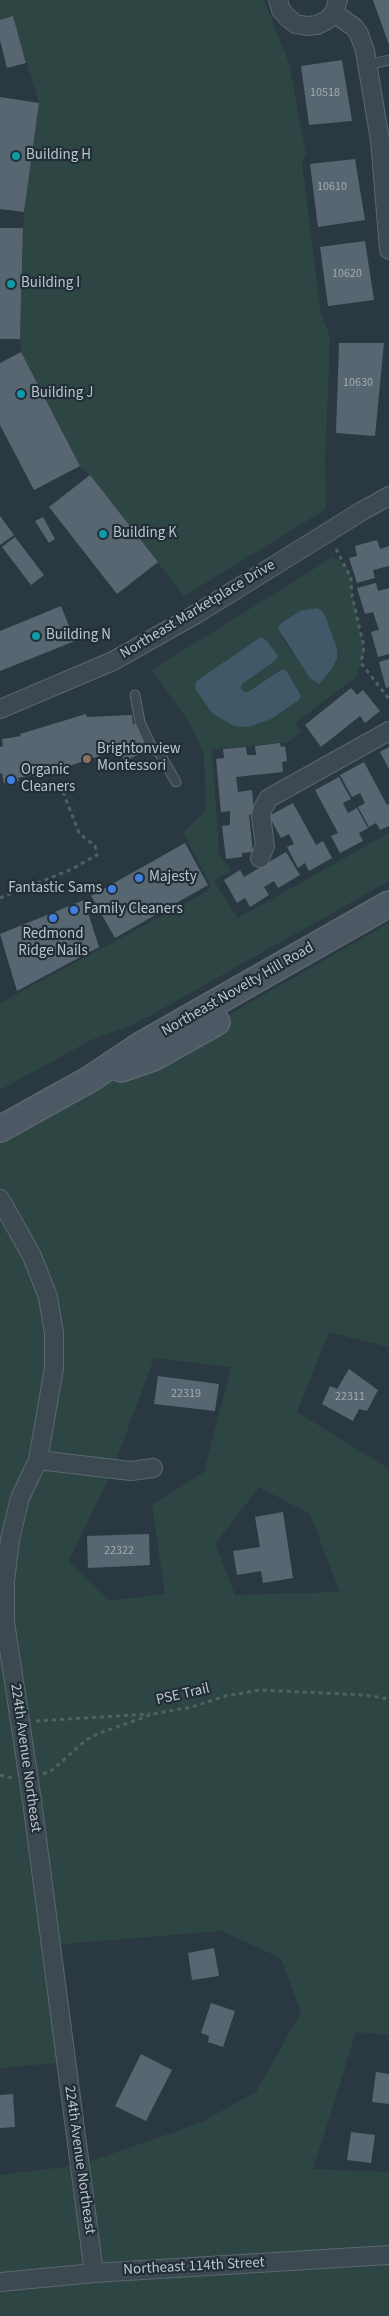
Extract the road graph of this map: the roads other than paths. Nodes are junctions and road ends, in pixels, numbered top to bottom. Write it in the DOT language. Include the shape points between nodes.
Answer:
graph roads {
  1 [pos="278,0"];
  2 [pos="336,6"];
  3 [pos="389,60"];
  4 [pos="367,65"];
  5 [pos="388,228"];
  6 [pos="389,250"];
  7 [pos="389,496"];
  8 [pos="136,695"];
  9 [pos="0,709"];
  10 [pos="389,731"];
  11 [pos="176,782"];
  12 [pos="260,858"];
  13 [pos="389,904"];
  14 [pos="389,923"];
  15 [pos="90,1079"];
  16 [pos="0,1129"];
  17 [pos="0,1199"];
  18 [pos="38,1460"];
  19 [pos="154,1468"];
  20 [pos="389,2255"];
  21 [pos="94,2273"];
  22 [pos="0,2282"];
  1 -- 2 [label="street" via="288,18 307,26 327,20"];
  2 -- 4 [label="street" via="359,34"];
  3 -- 4 [label="lane"];
  4 -- 5 [label="street" via="380,140"];
  5 -- 6 [label="street"];
  7 -- 9 [label="street, Northeast Marketplace Drive" via="113,661"];
  8 -- 11 [label="lane" via="140,722 151,746 160,754"];
  10 -- 12 [label="street" via="268,798 261,816 266,846"];
  13 -- 15 [label="main road, Northeast Novelty Hill Road" via="141,1045"];
  14 -- 15 [label="main road, Northeast Novelty Hill Road" via="153,1058"];
  15 -- 16 [label="main road, Northeast Novelty Hill Road"];
  17 -- 18 [label="street, 224th Avenue Northeast" via="32,1256 48,1297 54,1332 54,1368"];
  18 -- 19 [label="street" via="131,1471"];
  18 -- 21 [label="street, 224th Avenue Northeast" via="20,1498 10,1539 5,1582 6,1622"];
  20 -- 21 [label="street, Northeast 114th Street"];
  21 -- 22 [label="street, Northeast 114th Street"];
}
